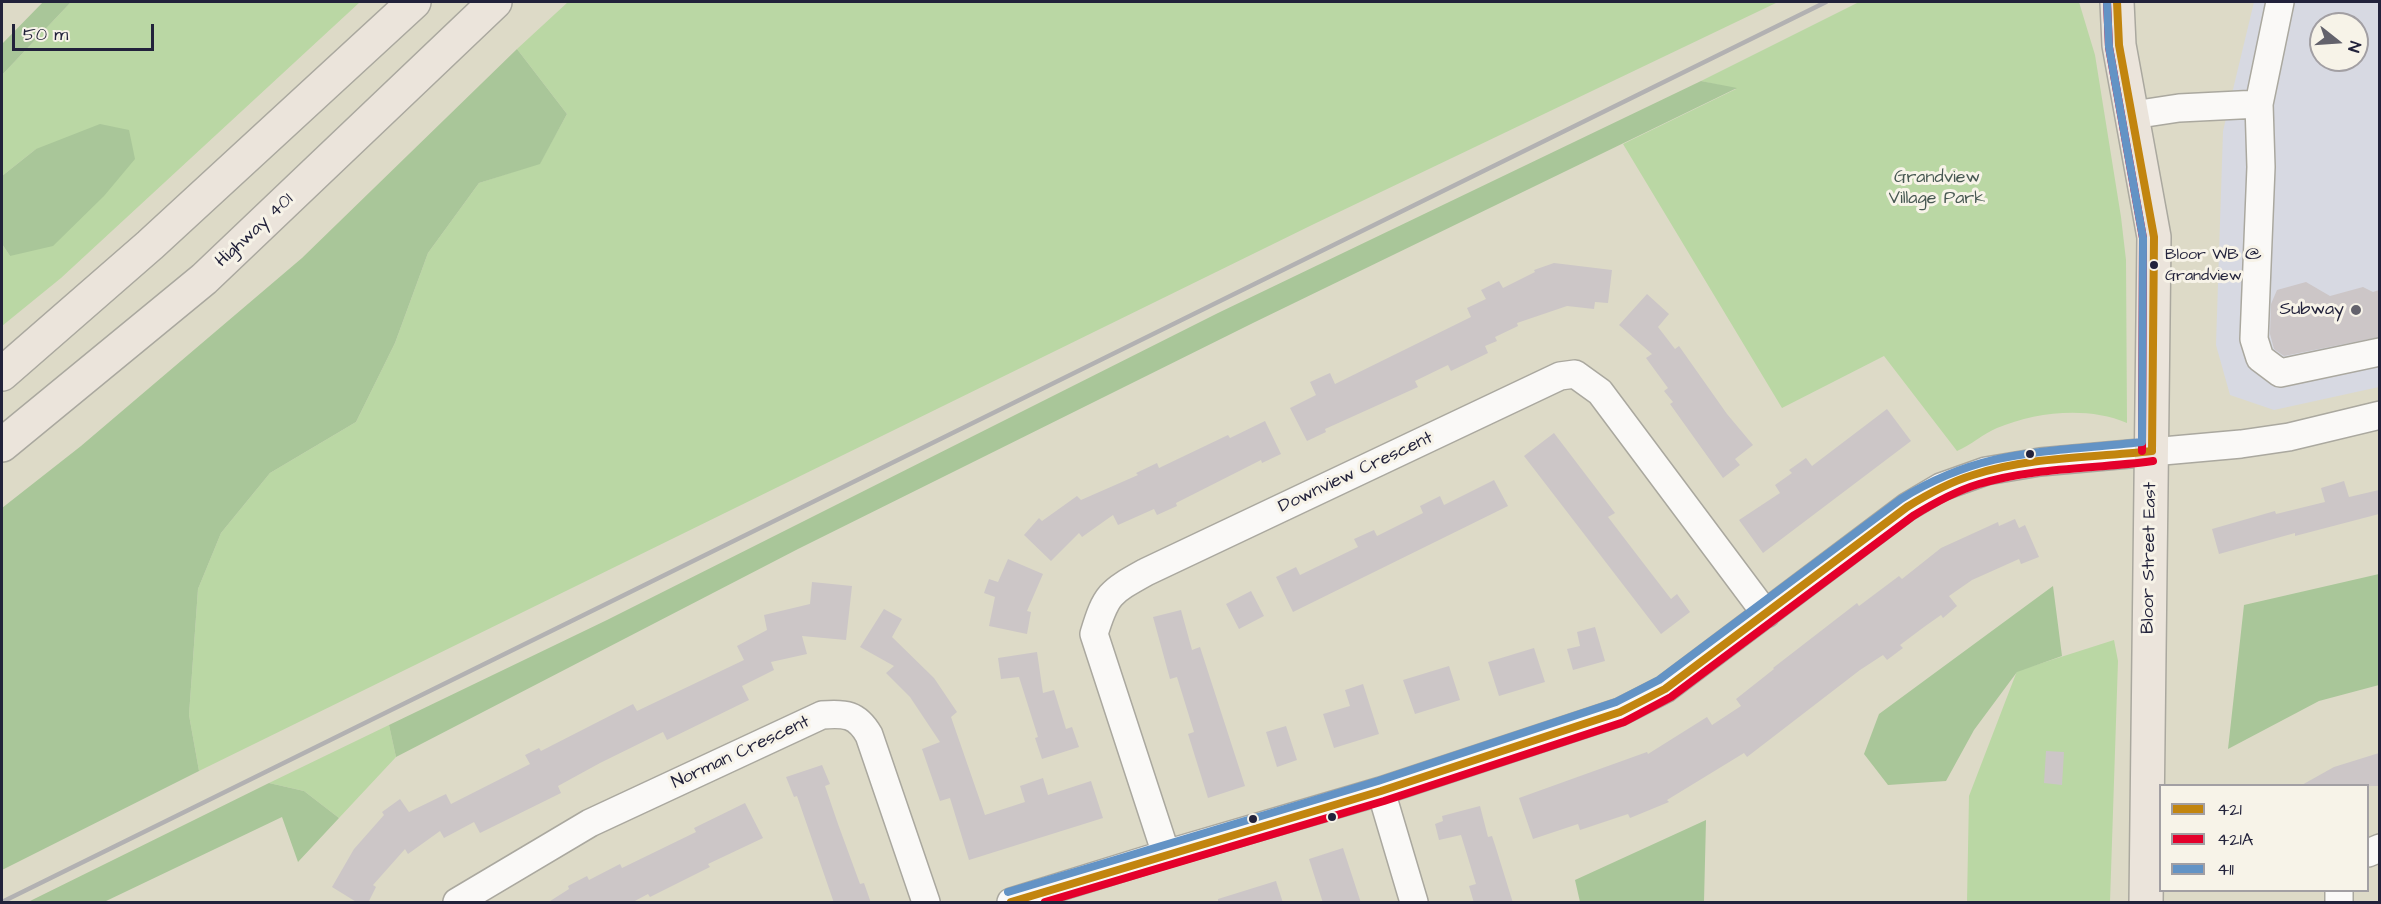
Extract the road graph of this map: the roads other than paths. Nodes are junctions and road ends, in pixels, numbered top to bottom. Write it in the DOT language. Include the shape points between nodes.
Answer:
graph roads {
  1 [pos="414,2"];
  2 [pos="495,2"];
  3 [pos="2117,2"];
  4 [pos="2280,2"];
  5 [pos="2259,104"];
  6 [pos="2133,115"];
  7 [pos="2379,352"];
  8 [pos="2,374"];
  9 [pos="2379,415"];
  10 [pos="2,445"];
  11 [pos="2152,451"];
  12 [pos="1766,614"];
  13 [pos="1381,791"];
  14 [pos="1166,854"];
  15 [pos="457,903"];
  16 [pos="926,903"];
  17 [pos="1011,903"];
  18 [pos="1414,903"];
  19 [pos="2146,903"];
  1 -- 8 [label="main road" via="150,245"];
  2 -- 10 [label="main road, Highway 401" via="204,279"];
  3 -- 6 [label="main road, Bloor Street East" via="2119,45"];
  4 -- 5 [label="street"];
  5 -- 6 [label="street"];
  5 -- 7 [label="street" via="2261,167 2254,339 2260,358 2280,373"];
  6 -- 11 [label="main road, Bloor Street East" via="2154,237"];
  9 -- 11 [label="street" via="2270,440"];
  11 -- 12 [label="street" via="1986,471 1941,487 1907,507"];
  11 -- 19 [label="main road, Bloor Street East"];
  12 -- 13 [label="street" via="1665,689 1620,712"];
  12 -- 14 [label="street, Downview Crescent" via="1600,392 1575,374 1560,376 1113,591 1103,606 1094,634"];
  13 -- 14 [label="street"];
  13 -- 18 [label="street"];
  14 -- 17 [label="street"];
  15 -- 16 [label="street, Norman Crescent" via="590,823 822,715 835,714 862,722 869,735"];
}
